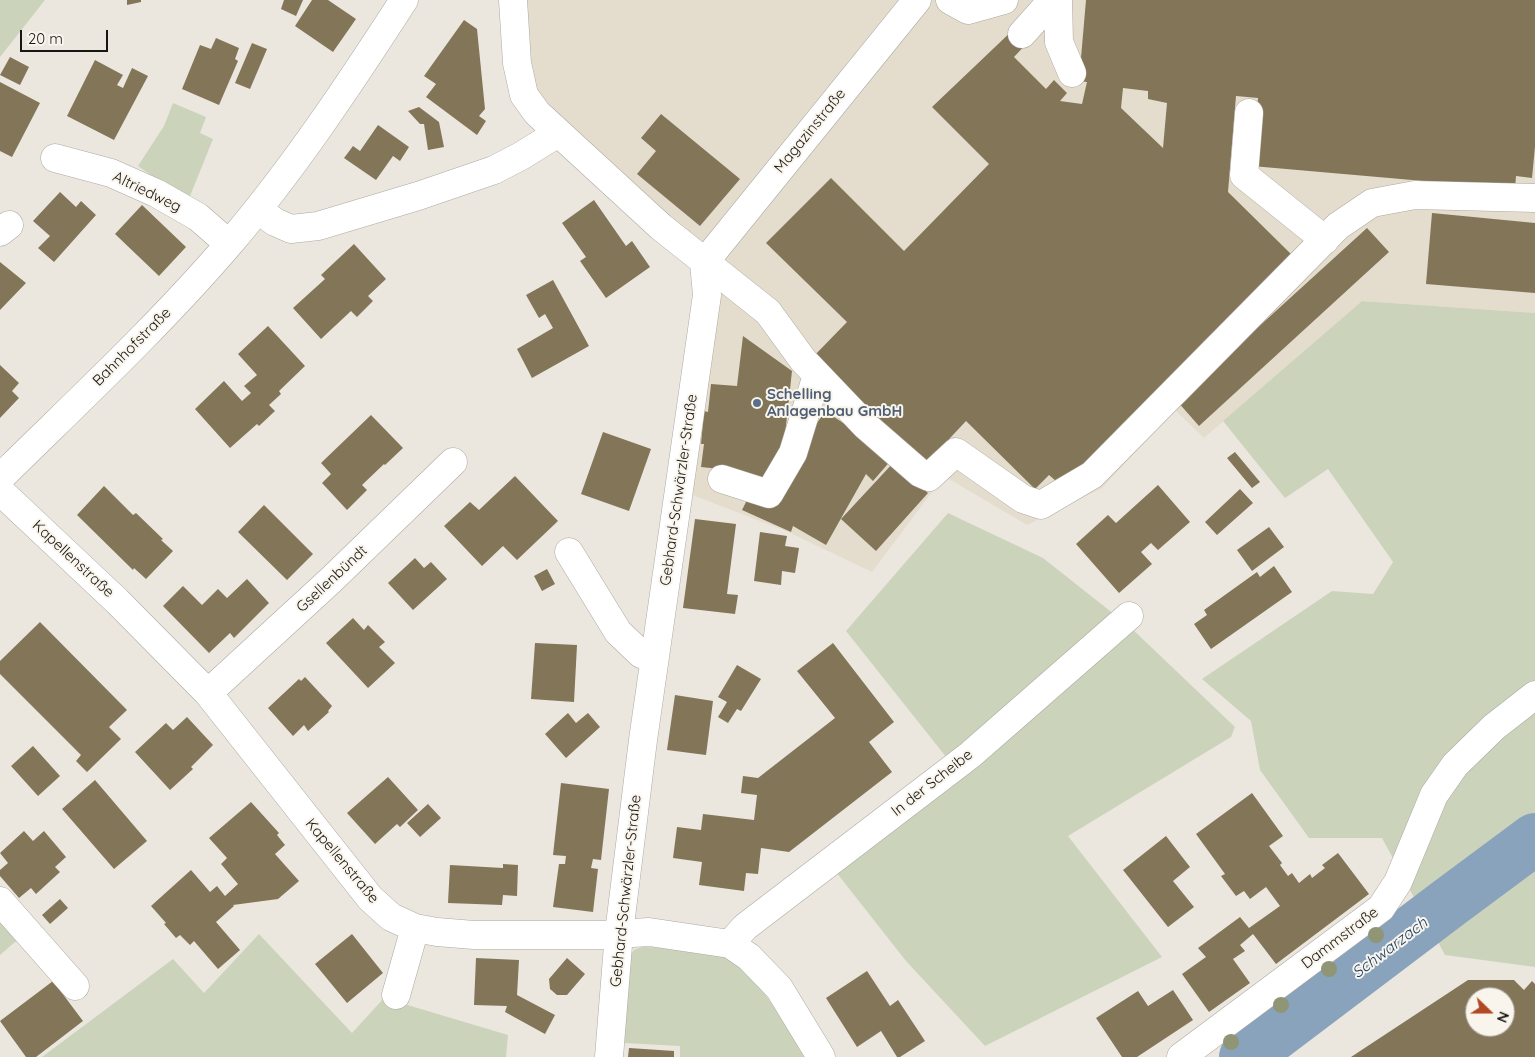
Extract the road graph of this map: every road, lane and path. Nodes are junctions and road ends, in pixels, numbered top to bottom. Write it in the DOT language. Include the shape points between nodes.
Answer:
graph roads {
  1 [pos="404,0"];
  2 [pos="513,0"];
  3 [pos="917,0"];
  4 [pos="950,0"];
  5 [pos="1004,0"];
  6 [pos="1050,1"];
  7 [pos="1022,34"];
  8 [pos="1072,72"];
  9 [pos="1249,113"];
  10 [pos="558,133"];
  11 [pos="55,158"];
  12 [pos="1535,198"];
  13 [pos="258,210"];
  14 [pos="1325,240"];
  15 [pos="229,244"];
  16 [pos="704,263"];
  17 [pos="817,375"];
  18 [pos="453,462"];
  19 [pos="0,478"];
  20 [pos="722,479"];
  21 [pos="0,491"];
  22 [pos="569,552"];
  23 [pos="1129,616"];
  24 [pos="655,657"];
  25 [pos="208,693"];
  26 [pos="1535,695"];
  27 [pos="0,901"];
  28 [pos="415,928"];
  29 [pos="619,933"];
  30 [pos="730,944"];
  31 [pos="75,986"];
  32 [pos="396,995"];
  33 [pos="609,1057"];
  34 [pos="821,1057"];
  35 [pos="1181,1057"];
  1 -- 13 [label="street, Bahnhofstraße"];
  2 -- 10 [label="street" via="517,63 524,95 537,114"];
  3 -- 16 [label="street, Magazinstraße"];
  4 -- 5 [label="street" via="968,10"];
  6 -- 7 [label="street"];
  6 -- 8 [label="street" via="1059,42"];
  9 -- 14 [label="street" via="1244,176"];
  10 -- 13 [label="street" via="494,170 318,226 291,229"];
  10 -- 16 [label="street"];
  11 -- 15 [label="street, Altriedweg" via="112,173 156,193 198,218"];
  12 -- 14 [label="street" via="1415,196 1372,203 1338,226"];
  13 -- 15 [label="street, Bahnhofstraße"];
  14 -- 17 [label="street" via="1092,475 1041,505 1023,499 956,452 929,477 920,473 866,426"];
  15 -- 19 [label="street, Bahnhofstraße" via="190,288"];
  16 -- 17 [label="street" via="768,312"];
  16 -- 24 [label="street, Gebhard-Schwärzler-Straße" via="707,295"];
  17 -- 20 [label="street" via="793,452 768,494"];
  18 -- 25 [label="street, Gsellenbündt" via="332,580"];
  21 -- 25 [label="street, Kapellenstraße" via="117,601"];
  22 -- 24 [label="street" via="618,632 641,654"];
  23 -- 30 [label="street, In der Scheibe" via="970,754 745,927"];
  24 -- 29 [label="street, Gebhard-Schwärzler-Straße"];
  25 -- 28 [label="street, Kapellenstraße" via="370,898 391,917"];
  26 -- 35 [label="street, Dammstraße" via="1494,727 1455,765 1434,795 1398,882 1381,908"];
  27 -- 31 [label="street"];
  28 -- 29 [label="street, Kapellenstraße" via="474,935"];
  28 -- 32 [label="street"];
  29 -- 30 [label="street, Kapellenstraße" via="649,932"];
  29 -- 33 [label="street, Gebhard-Schwärzler-Straße"];
  30 -- 34 [label="street, Kapellenstraße" via="749,957 778,988"];
}
